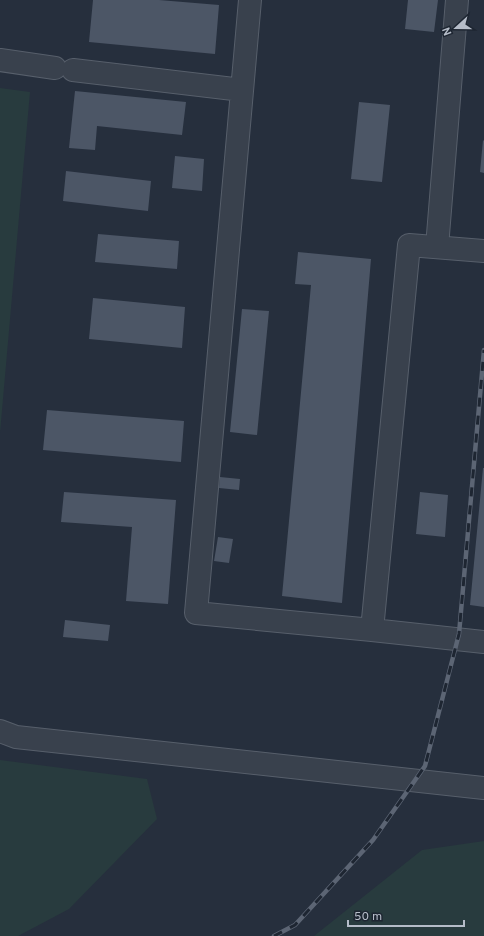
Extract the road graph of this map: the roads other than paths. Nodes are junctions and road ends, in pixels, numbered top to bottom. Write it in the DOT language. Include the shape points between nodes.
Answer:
graph roads {
  1 [pos="250,0"];
  2 [pos="458,0"];
  3 [pos="0,60"];
  4 [pos="242,90"];
  5 [pos="437,247"];
  6 [pos="484,251"];
  7 [pos="372,630"];
  8 [pos="484,642"];
  9 [pos="0,731"];
  10 [pos="484,788"];
  1 -- 4 [label="lane"];
  2 -- 5 [label="lane"];
  3 -- 4 [label="lane"];
  4 -- 7 [label="lane" via="196,612"];
  5 -- 6 [label="lane"];
  5 -- 7 [label="lane" via="409,245"];
  7 -- 8 [label="lane"];
  9 -- 10 [label="lane" via="16,737"];
}
